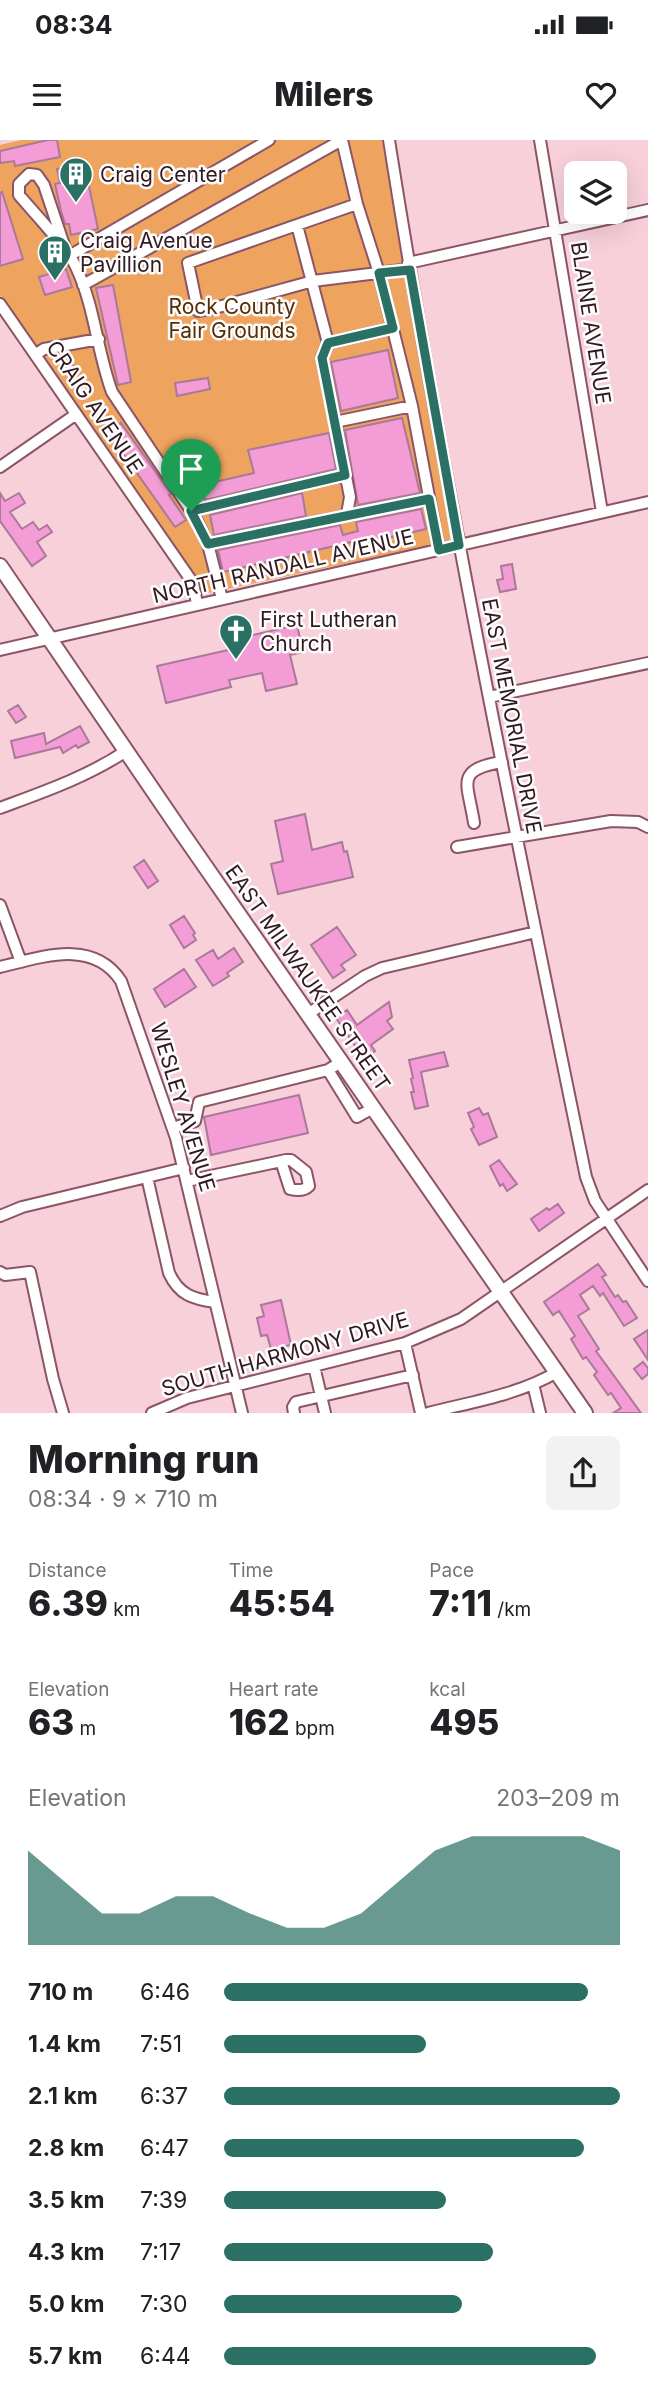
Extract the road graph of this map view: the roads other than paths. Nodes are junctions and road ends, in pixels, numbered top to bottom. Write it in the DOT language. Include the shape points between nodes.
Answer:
graph roads {
  1 [pos="269,140"];
  2 [pos="342,140"];
  3 [pos="389,140"];
  4 [pos="540,140"];
  5 [pos="357,204"];
  6 [pos="648,210"];
  7 [pos="297,225"];
  8 [pos="556,230"];
  9 [pos="68,255"];
  10 [pos="409,266"];
  11 [pos="379,273"];
  12 [pos="313,281"];
  13 [pos="83,285"];
  14 [pos="0,304"];
  15 [pos="393,328"];
  16 [pos="99,339"];
  17 [pos="328,343"];
  18 [pos="36,354"];
  19 [pos="412,406"];
  20 [pos="75,415"];
  21 [pos="335,422"];
  22 [pos="0,467"];
  23 [pos="345,475"];
  24 [pos="429,499"];
  25 [pos="648,502"];
  26 [pos="191,511"];
  27 [pos="602,512"];
  28 [pos="347,514"];
  29 [pos="208,544"];
  30 [pos="459,545"];
  31 [pos="439,550"];
  32 [pos="0,566"];
  33 [pos="222,598"];
  34 [pos="197,604"];
  35 [pos="49,639"];
  36 [pos="0,650"];
  37 [pos="648,663"];
  38 [pos="489,697"];
  39 [pos="126,751"];
  40 [pos="502,762"];
  41 [pos="0,808"];
  42 [pos="474,823"];
  43 [pos="648,827"];
  44 [pos="517,838"];
  45 [pos="457,847"];
  46 [pos="0,905"];
  47 [pos="536,932"];
  48 [pos="21,962"];
  49 [pos="0,967"];
  50 [pos="308,1014"];
  51 [pos="335,1066"];
  52 [pos="173,1128"];
  53 [pos="281,1161"];
  54 [pos="184,1168"];
  55 [pos="147,1177"];
  56 [pos="187,1181"];
  57 [pos="648,1190"];
  58 [pos="0,1216"];
  59 [pos="605,1218"];
  60 [pos="0,1272"];
  61 [pos="648,1281"];
  62 [pos="501,1292"];
  63 [pos="215,1302"];
  64 [pos="405,1343"];
  65 [pos="314,1366"];
  66 [pos="557,1372"];
  67 [pos="413,1375"];
  68 [pos="533,1384"];
  69 [pos="234,1385"];
  70 [pos="321,1397"];
  71 [pos="63,1413"];
  72 [pos="152,1413"];
  73 [pos="243,1413"];
  74 [pos="294,1413"];
  75 [pos="325,1413"];
  76 [pos="421,1413"];
  77 [pos="428,1413"];
  78 [pos="540,1413"];
  79 [pos="585,1413"];
  1 -- 9 [label="street"];
  2 -- 5 [label="street"];
  2 -- 13 [label="street"];
  3 -- 10 [label="street, EAST MEMORIAL DRIVE"];
  4 -- 8 [label="street, BLAINE AVENUE"];
  5 -- 7 [label="street"];
  5 -- 11 [label="street"];
  6 -- 8 [label="street"];
  7 -- 12 [label="street"];
  7 -- 12 [label="street" via="188,263 198,310"];
  8 -- 10 [label="street"];
  8 -- 27 [label="street, BLAINE AVENUE"];
  9 -- 9 [label="street" via="44,185 29,174 19,184 19,195"];
  9 -- 13 [label="street"];
  10 -- 11 [label="street"];
  10 -- 30 [label="street, EAST MEMORIAL DRIVE"];
  11 -- 12 [label="street"];
  11 -- 15 [label="street"];
  12 -- 17 [label="street"];
  13 -- 16 [label="street"];
  14 -- 18 [label="street, CRAIG AVENUE"];
  15 -- 17 [label="street"];
  15 -- 19 [label="street"];
  16 -- 18 [label="street"];
  16 -- 26 [label="street" via="112,392"];
  17 -- 21 [label="street" via="322,358"];
  18 -- 20 [label="street, CRAIG AVENUE"];
  19 -- 21 [label="street"];
  19 -- 24 [label="street"];
  20 -- 22 [label="street"];
  20 -- 34 [label="street, CRAIG AVENUE" via="193,583"];
  21 -- 23 [label="street"];
  23 -- 26 [label="street"];
  23 -- 28 [label="street" via="350,497"];
  24 -- 28 [label="street"];
  24 -- 31 [label="street"];
  25 -- 27 [label="street, NORTH RANDALL AVENUE"];
  26 -- 29 [label="street"];
  27 -- 30 [label="street, NORTH RANDALL AVENUE"];
  28 -- 29 [label="street"];
  29 -- 33 [label="street"];
  30 -- 31 [label="street, NORTH RANDALL AVENUE"];
  30 -- 38 [label="street, EAST MEMORIAL DRIVE"];
  31 -- 33 [label="street, NORTH RANDALL AVENUE"];
  32 -- 35 [label="main road, EAST MILWAUKEE STREET"];
  33 -- 34 [label="street, NORTH RANDALL AVENUE"];
  34 -- 35 [label="street, NORTH RANDALL AVENUE"];
  35 -- 36 [label="street, NORTH RANDALL AVENUE"];
  35 -- 39 [label="main road, EAST MILWAUKEE STREET"];
  37 -- 38 [label="street"];
  38 -- 40 [label="street, EAST MEMORIAL DRIVE"];
  39 -- 41 [label="street" via="106,764"];
  39 -- 50 [label="main road, EAST MILWAUKEE STREET"];
  40 -- 42 [label="street" via="471,771 467,778"];
  40 -- 44 [label="street, EAST MEMORIAL DRIVE"];
  43 -- 44 [label="street" via="611,821"];
  44 -- 45 [label="street"];
  44 -- 47 [label="street, EAST MEMORIAL DRIVE"];
  46 -- 48 [label="street"];
  47 -- 50 [label="street" via="382,968"];
  47 -- 59 [label="street, EAST MEMORIAL DRIVE" via="586,1177"];
  48 -- 49 [label="street, WESLEY AVENUE"];
  48 -- 52 [label="street, WESLEY AVENUE" via="85,954 113,970 121,981"];
  50 -- 51 [label="main road, EAST MILWAUKEE STREET"];
  51 -- 52 [label="street" via="199,1102 195,1121"];
  51 -- 62 [label="main road, EAST MILWAUKEE STREET" via="373,1108"];
  52 -- 54 [label="street, WESLEY AVENUE"];
  53 -- 56 [label="street"];
  54 -- 55 [label="street"];
  54 -- 56 [label="street, WESLEY AVENUE"];
  55 -- 58 [label="street"];
  55 -- 63 [label="street" via="174,1284 195,1299"];
  56 -- 63 [label="street, WESLEY AVENUE"];
  57 -- 59 [label="street, SOUTH HARMONY DRIVE"];
  59 -- 61 [label="street, EAST MEMORIAL DRIVE"];
  59 -- 62 [label="street, SOUTH HARMONY DRIVE"];
  60 -- 71 [label="street" via="30,1272"];
  62 -- 64 [label="street, SOUTH HARMONY DRIVE" via="461,1318"];
  62 -- 66 [label="main road, EAST MILWAUKEE STREET"];
  63 -- 69 [label="street, WESLEY AVENUE"];
  64 -- 65 [label="street, SOUTH HARMONY DRIVE"];
  64 -- 67 [label="street"];
  65 -- 69 [label="street, SOUTH HARMONY DRIVE"];
  65 -- 70 [label="street"];
  66 -- 68 [label="street"];
  66 -- 79 [label="main road, EAST MILWAUKEE STREET"];
  67 -- 70 [label="street"];
  67 -- 76 [label="street"];
  68 -- 77 [label="street"];
  68 -- 78 [label="street"];
  69 -- 72 [label="street, SOUTH HARMONY DRIVE"];
  69 -- 73 [label="street, WESLEY AVENUE"];
  70 -- 74 [label="street" via="296,1402"];
  70 -- 75 [label="street"];
}
